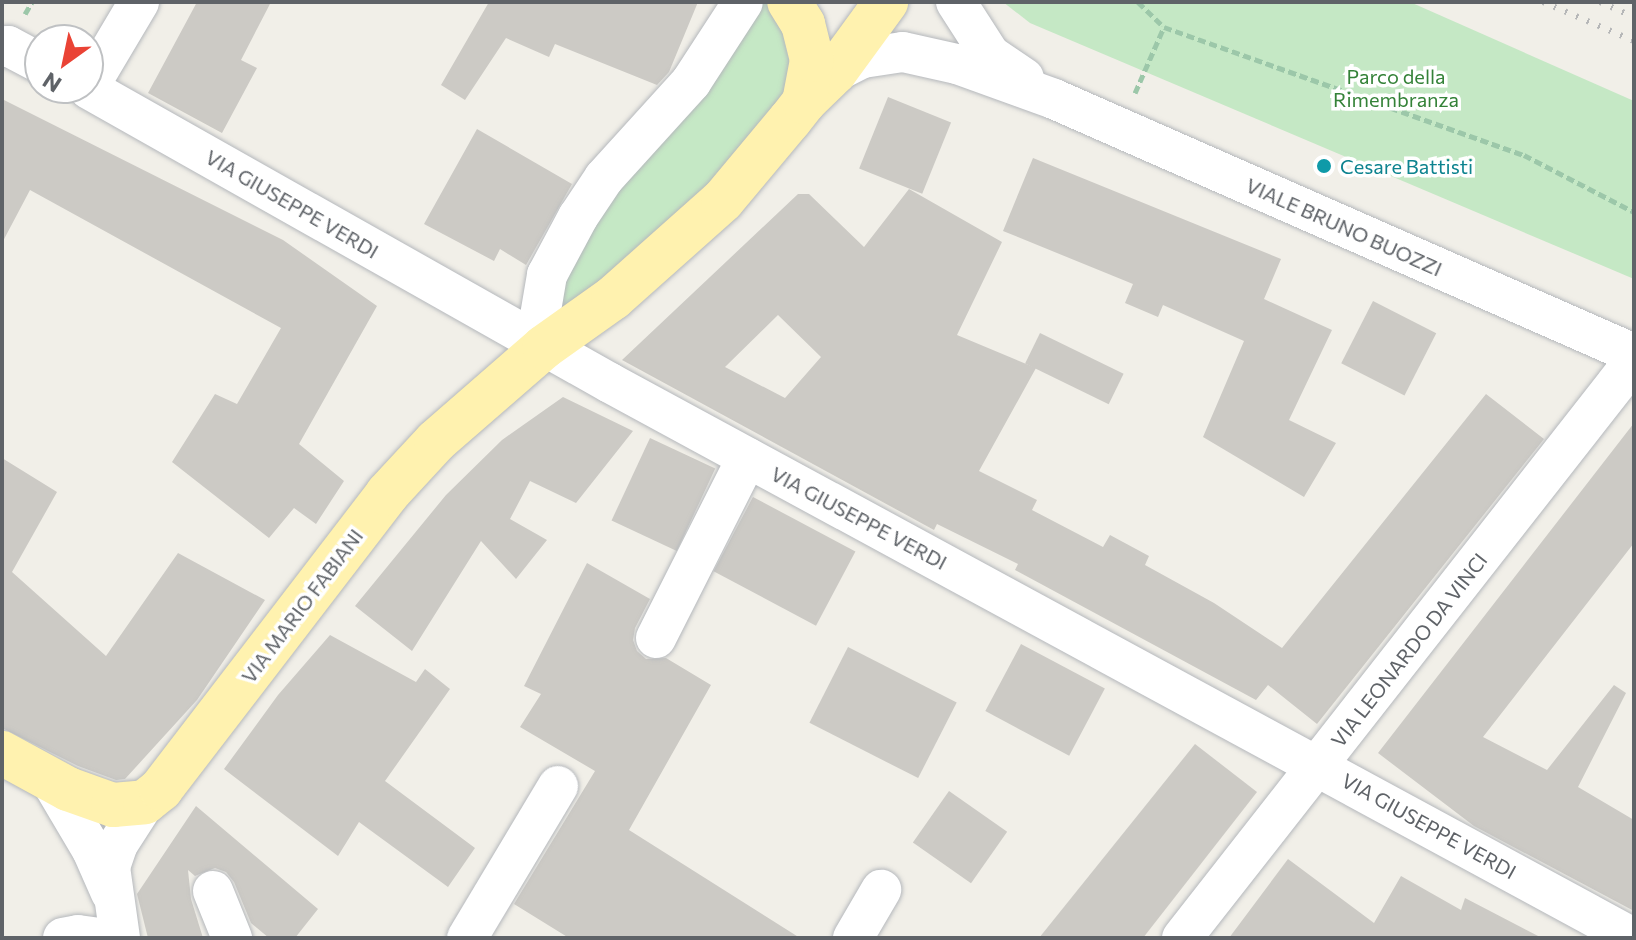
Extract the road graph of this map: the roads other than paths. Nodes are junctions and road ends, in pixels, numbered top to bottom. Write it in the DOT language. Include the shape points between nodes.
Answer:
graph roads {
  1 [pos="139,2"];
  2 [pos="743,2"];
  3 [pos="789,2"];
  4 [pos="886,2"];
  5 [pos="956,2"];
  6 [pos="2,47"];
  7 [pos="24,54"];
  8 [pos="104,61"];
  9 [pos="835,72"];
  10 [pos="104,97"];
  11 [pos="1054,99"];
  12 [pos="797,111"];
  13 [pos="544,347"];
  14 [pos="1634,354"];
  15 [pos="1634,361"];
  16 [pos="747,458"];
  17 [pos="656,638"];
  18 [pos="2,753"];
  19 [pos="1319,766"];
  20 [pos="50,779"];
  21 [pos="558,786"];
  22 [pos="145,802"];
  23 [pos="881,890"];
  24 [pos="213,891"];
  25 [pos="112,897"];
  26 [pos="63,938"];
  27 [pos="100,938"];
  28 [pos="120,938"];
  29 [pos="232,938"];
  30 [pos="467,938"];
  31 [pos="853,938"];
  32 [pos="1182,938"];
  33 [pos="1633,938"];
  1 -- 8 [label="street"];
  2 -- 13 [label="street" via="691,82 604,178 578,217 547,275 540,316"];
  3 -- 12 [label="main road" via="803,24 812,60"];
  4 -- 9 [label="main road, VIA MARIO FABIANI"];
  5 -- 11 [label="street, VIALE BRUNO BUOZZI" via="990,55"];
  6 -- 7 [label="street"];
  9 -- 11 [label="street, VIALE BRUNO BUOZZI" via="863,58 903,52 957,64"];
  9 -- 12 [label="main road, VIA MARIO FABIANI"];
  10 -- 13 [label="street, VIA GIUSEPPE VERDI"];
  11 -- 14 [label="street, VIALE BRUNO BUOZZI"];
  12 -- 13 [label="main road, VIA MARIO FABIANI" via="723,200 613,298"];
  13 -- 16 [label="street, VIA GIUSEPPE VERDI"];
  13 -- 22 [label="main road, VIA MARIO FABIANI" via="436,441 387,494 176,772"];
  15 -- 19 [label="street, VIA LEONARDO DA VINCI"];
  16 -- 17 [label="street"];
  16 -- 19 [label="street, VIA GIUSEPPE VERDI"];
  18 -- 20 [label="main road"];
  19 -- 32 [label="street, VIA LEONARDO DA VINCI"];
  19 -- 33 [label="street, VIA GIUSEPPE VERDI"];
  20 -- 22 [label="main road" via="113,805"];
  20 -- 25 [label="street" via="92,850"];
  21 -- 30 [label="street"];
  22 -- 25 [label="street, VIA MARIO FABIANI" via="110,867"];
  23 -- 31 [label="street"];
  24 -- 29 [label="street"];
  25 -- 28 [label="street"];
  26 -- 27 [label="street"];
}
